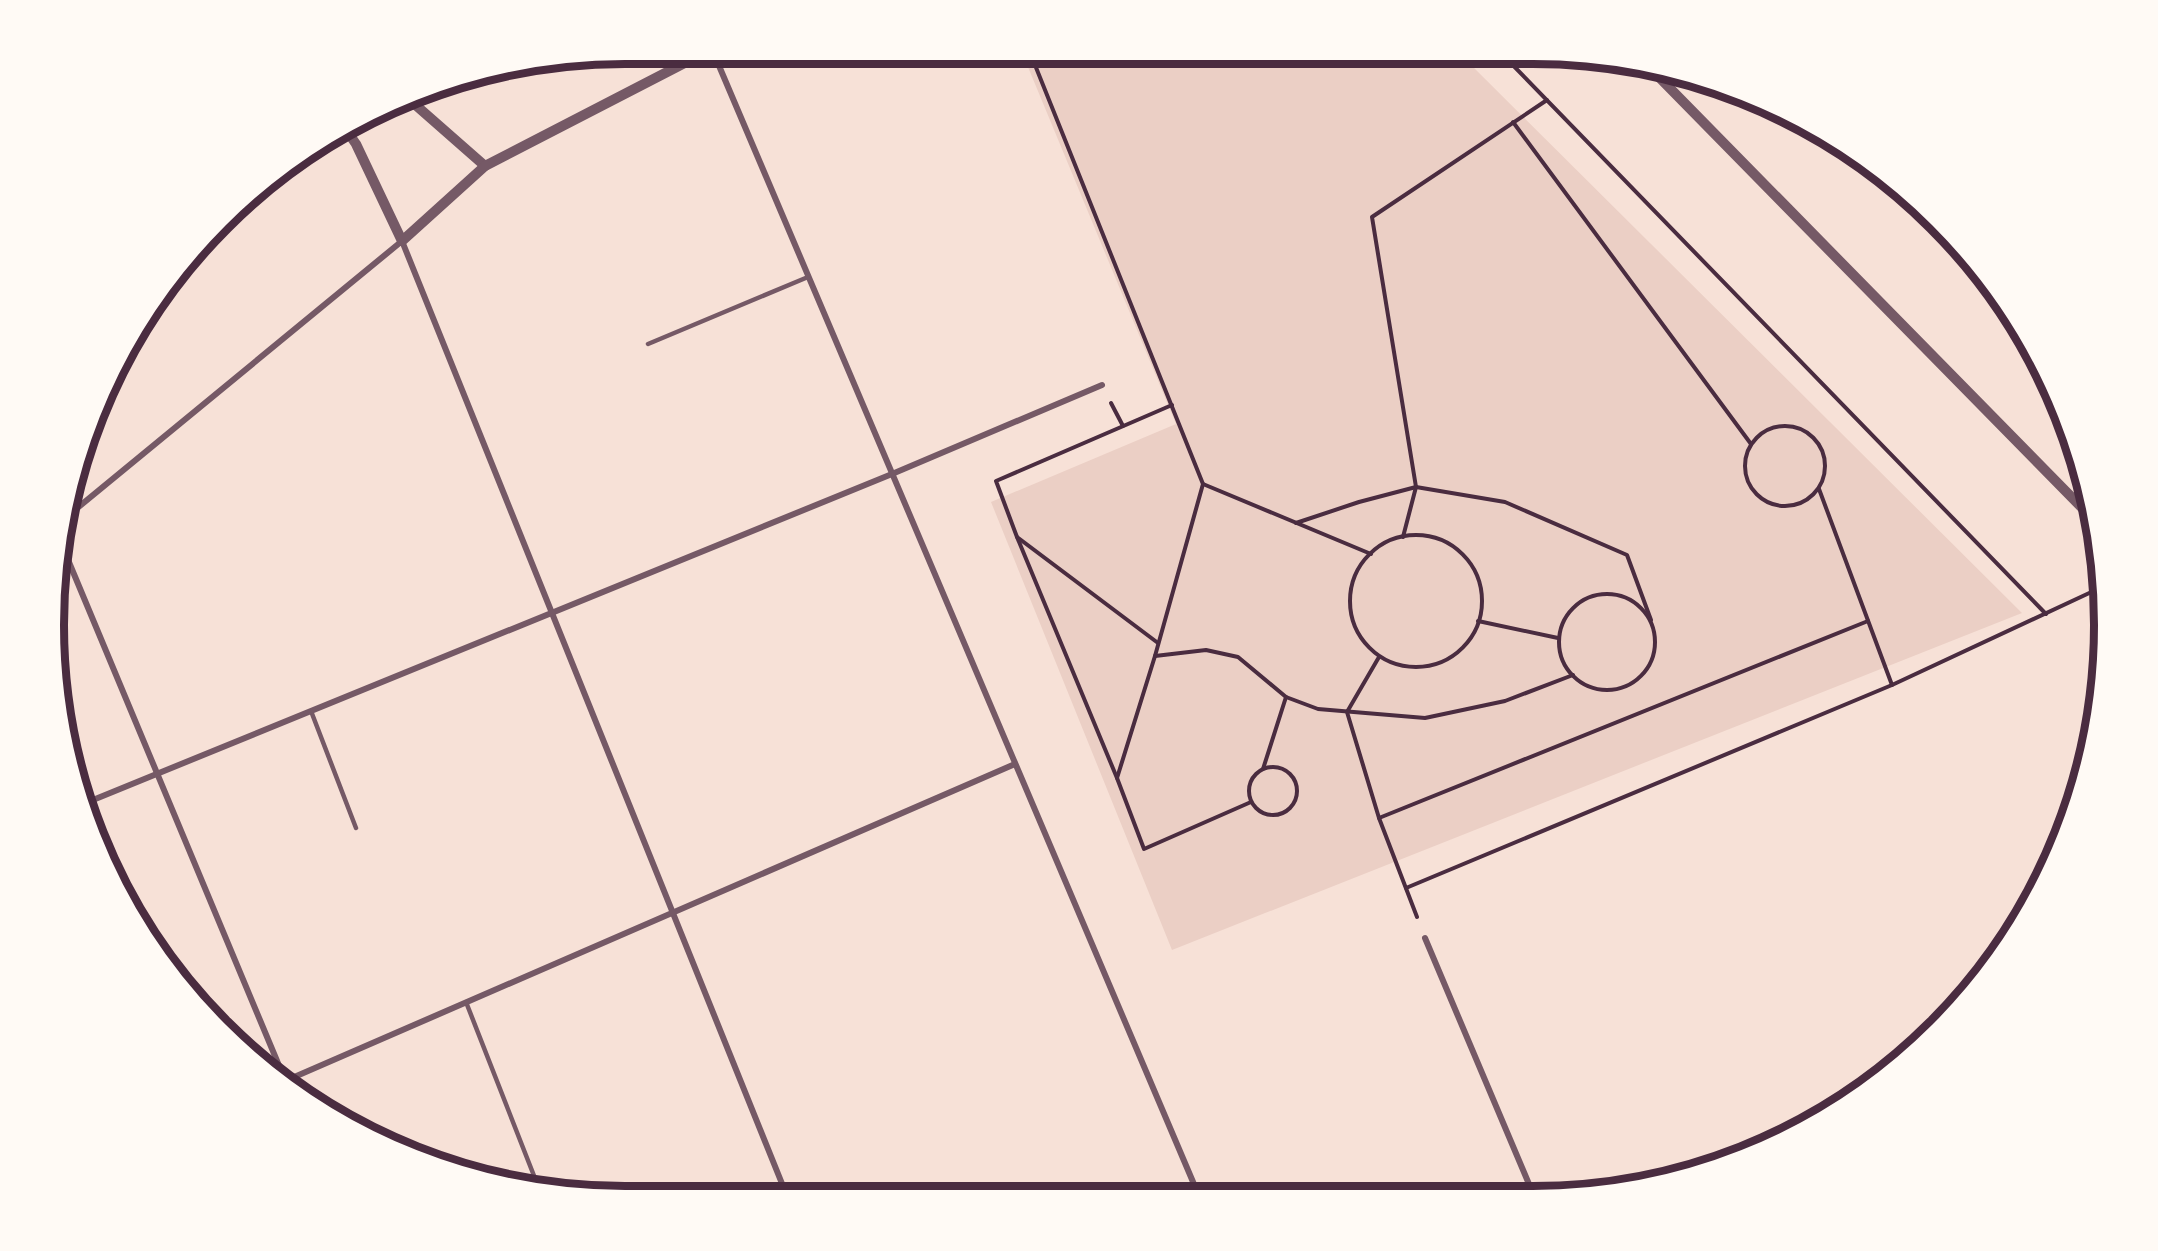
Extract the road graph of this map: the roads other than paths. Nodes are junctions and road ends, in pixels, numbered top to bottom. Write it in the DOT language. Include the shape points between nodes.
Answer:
graph roads {
  1 [pos="683,64"];
  2 [pos="718,64"];
  3 [pos="1662,80"];
  4 [pos="416,105"];
  5 [pos="351,137"];
  6 [pos="485,166"];
  7 [pos="402,241"];
  8 [pos="808,277"];
  9 [pos="648,344"];
  10 [pos="1102,385"];
  11 [pos="892,474"];
  12 [pos="2081,506"];
  13 [pos="77,508"];
  14 [pos="68,561"];
  15 [pos="552,613"];
  16 [pos="310,711"];
  17 [pos="1015,764"];
  18 [pos="157,774"];
  19 [pos="92,800"];
  20 [pos="356,828"];
  21 [pos="673,912"];
  22 [pos="1425,938"];
  23 [pos="466,1002"];
  24 [pos="279,1067"];
  25 [pos="293,1077"];
  26 [pos="535,1179"];
  27 [pos="784,1186"];
  28 [pos="1195,1186"];
  29 [pos="1530,1186"];
  1 -- 6 [label="street"];
  2 -- 8 [label="street"];
  3 -- 12 [label="street"];
  4 -- 6 [label="street"];
  5 -- 7 [label="street"];
  6 -- 7 [label="street"];
  7 -- 13 [label="street"];
  7 -- 15 [label="street"];
  8 -- 9 [label="lane"];
  8 -- 11 [label="street"];
  10 -- 11 [label="street"];
  11 -- 15 [label="street"];
  11 -- 17 [label="street"];
  14 -- 18 [label="street"];
  15 -- 16 [label="street"];
  15 -- 21 [label="street"];
  16 -- 18 [label="street"];
  16 -- 20 [label="lane"];
  17 -- 21 [label="street"];
  17 -- 28 [label="street"];
  18 -- 19 [label="street"];
  18 -- 24 [label="street"];
  21 -- 23 [label="street"];
  21 -- 27 [label="street"];
  22 -- 29 [label="street"];
  23 -- 25 [label="street"];
  23 -- 26 [label="lane"];
}
